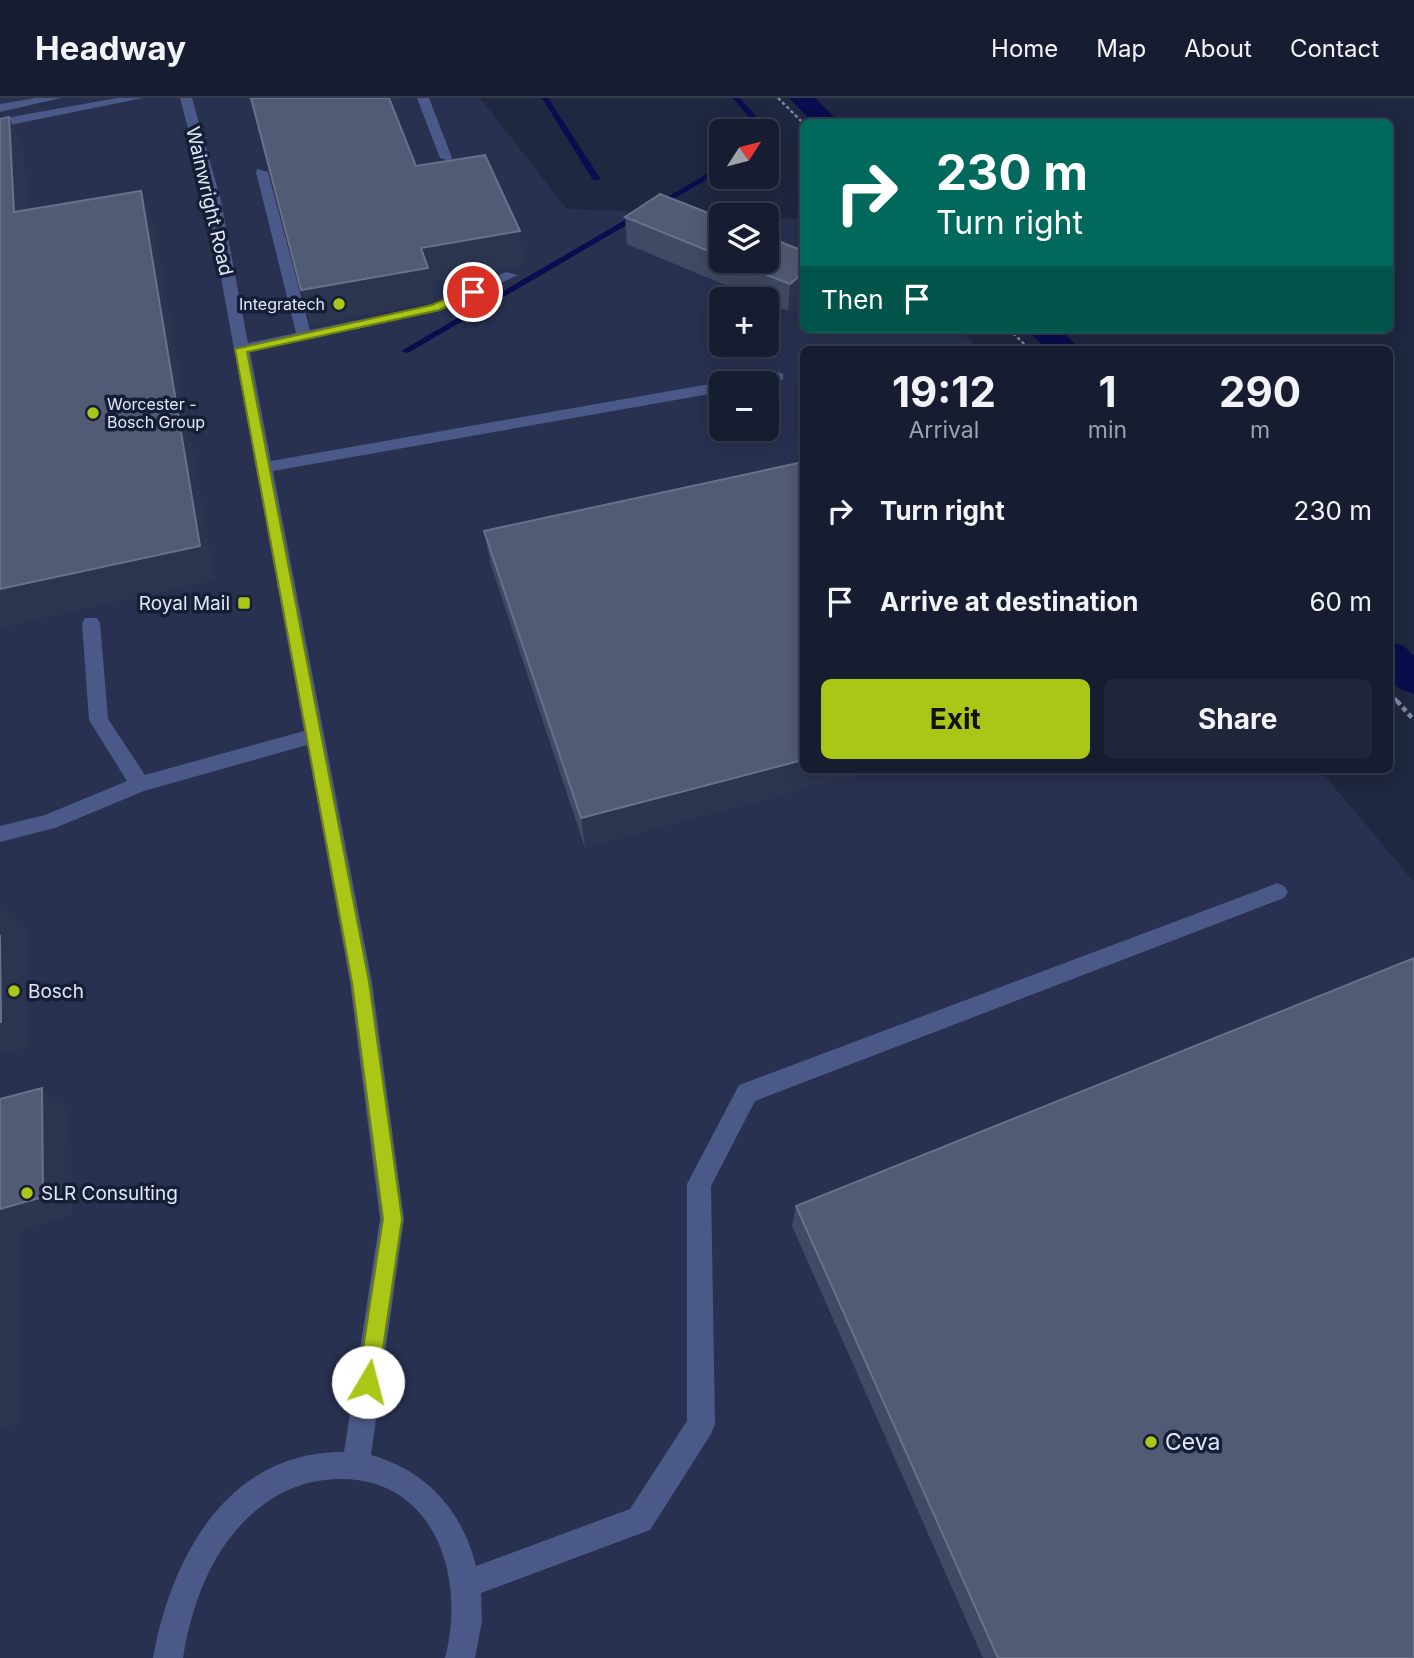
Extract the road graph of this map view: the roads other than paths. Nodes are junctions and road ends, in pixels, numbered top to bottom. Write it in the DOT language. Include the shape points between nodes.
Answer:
graph roads {
  1 [pos="55,98"];
  2 [pos="137,98"];
  3 [pos="186,98"];
  4 [pos="423,98"];
  5 [pos="0,108"];
  6 [pos="0,123"];
  7 [pos="446,158"];
  8 [pos="262,172"];
  9 [pos="511,275"];
  10 [pos="304,335"];
  11 [pos="241,349"];
  12 [pos="709,389"];
  13 [pos="262,468"];
  14 [pos="91,623"];
  15 [pos="313,736"];
  16 [pos="140,784"];
  17 [pos="0,834"];
  18 [pos="1277,892"];
  19 [pos="356,1463"];
  20 [pos="467,1584"];
  21 [pos="168,1658"];
  22 [pos="460,1658"];
  1 -- 5 [label="street"];
  2 -- 6 [label="street"];
  3 -- 11 [label="street, Wainwright Road" via="214,201"];
  4 -- 7 [label="street"];
  8 -- 10 [label="street"];
  9 -- 10 [label="street" via="435,308"];
  10 -- 11 [label="street"];
  11 -- 13 [label="street, Wainwright Road"];
  12 -- 13 [label="street"];
  13 -- 15 [label="street, Wainwright Road"];
  14 -- 16 [label="street" via="99,720"];
  15 -- 16 [label="street"];
  15 -- 19 [label="street, Wainwright Road" via="361,982 393,1219"];
  16 -- 17 [label="street" via="48,822"];
  18 -- 20 [label="street" via="747,1093 699,1184 701,1424 640,1520"];
  19 -- 20 [label="street" via="396,1475 429,1500 453,1537"];
  19 -- 21 [label="street" via="312,1467 269,1485 229,1517 196,1561 175,1612"];
  20 -- 22 [label="street" via="466,1639"];
}
